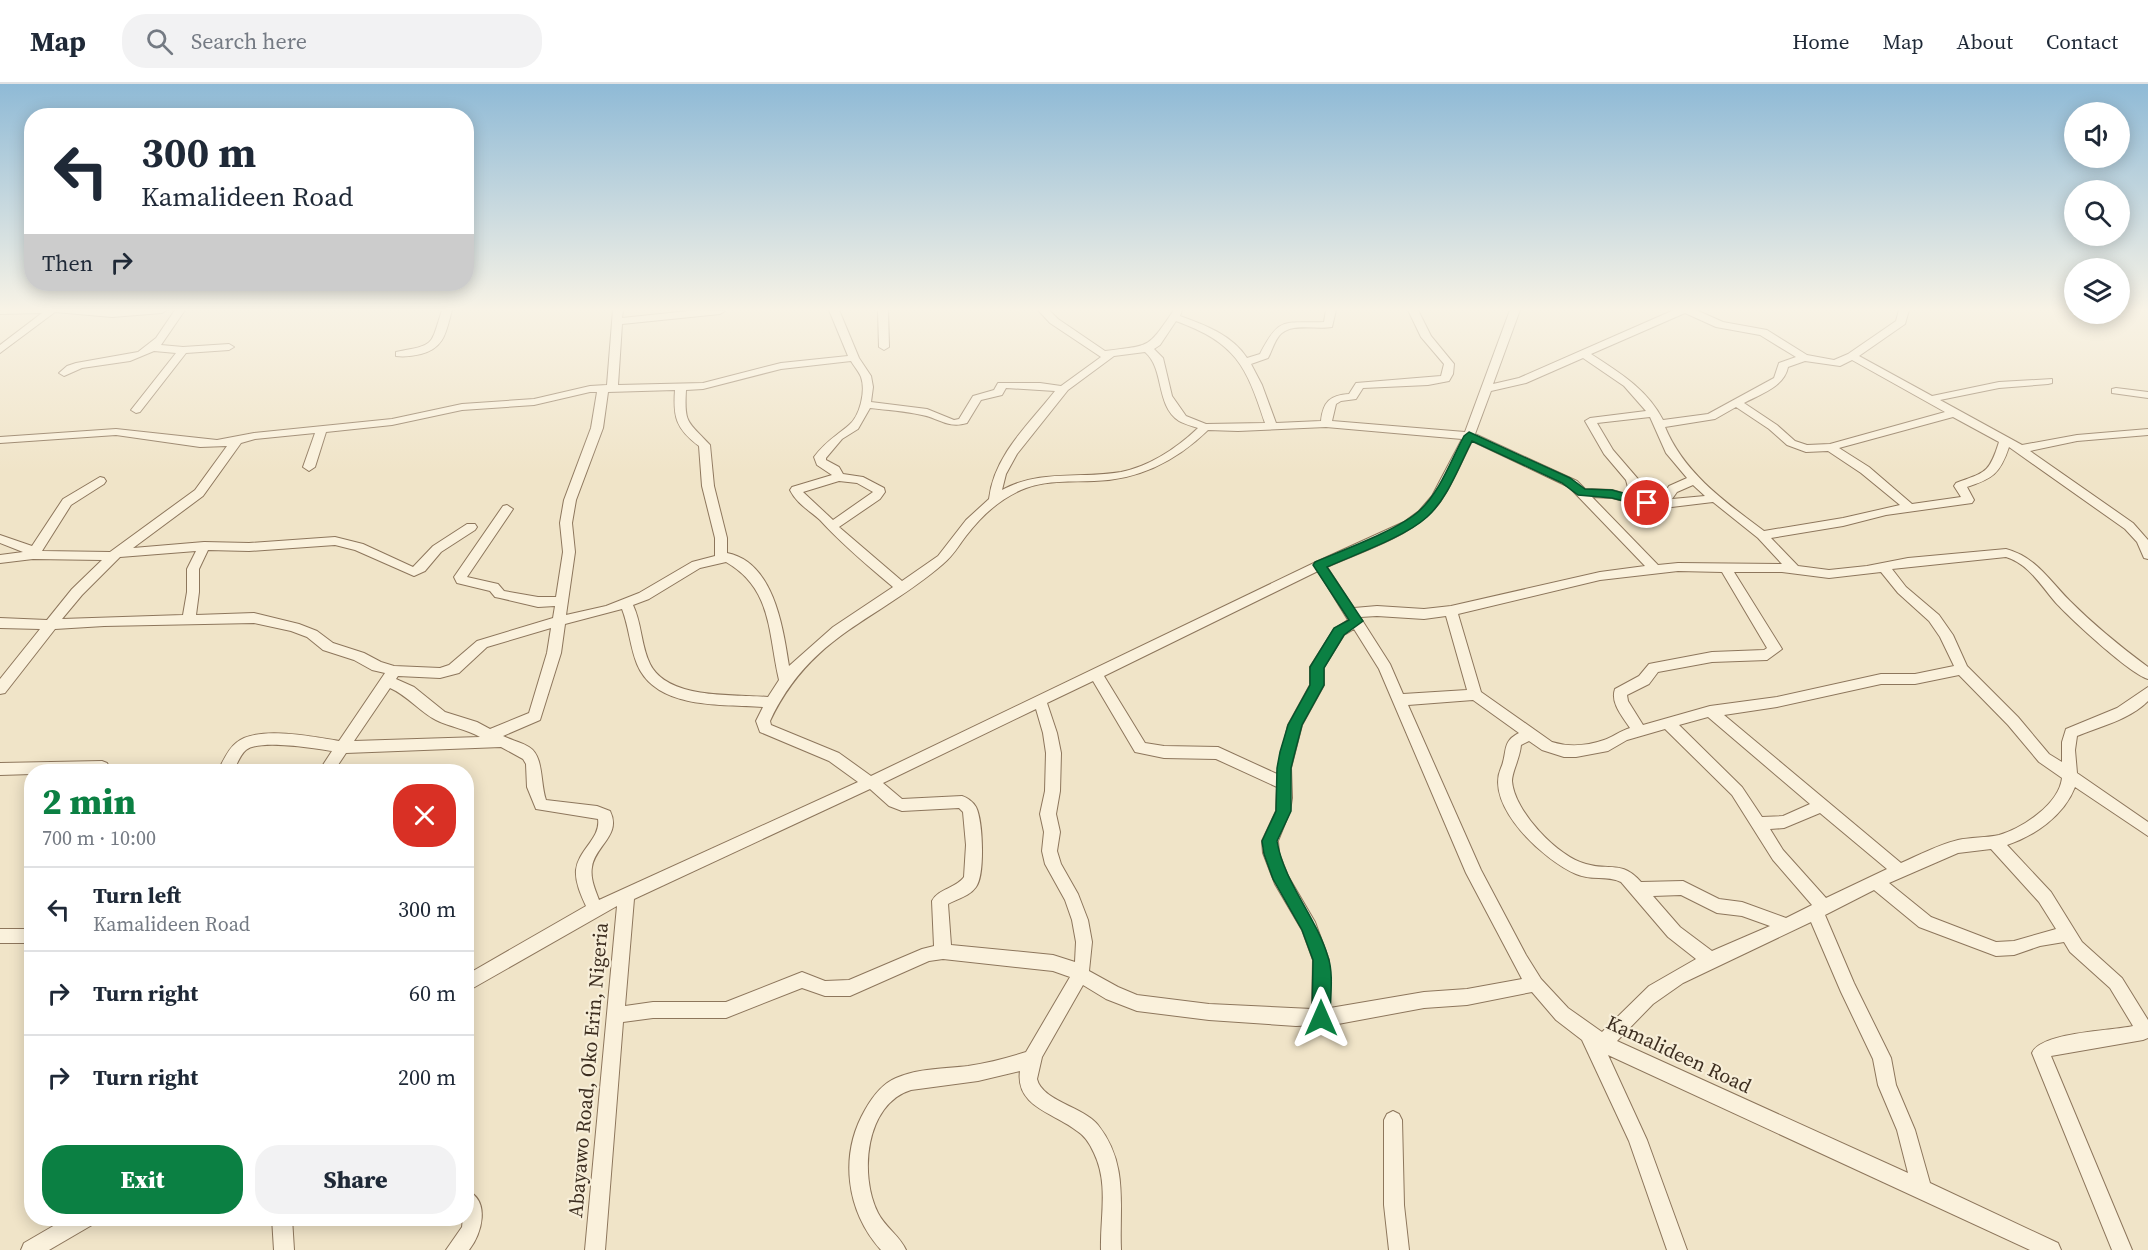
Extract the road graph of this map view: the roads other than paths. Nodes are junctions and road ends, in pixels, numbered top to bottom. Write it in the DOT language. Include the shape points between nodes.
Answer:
graph roads {
  1 [pos="85,364"];
  2 [pos="172,364"];
  3 [pos="611,364"];
  4 [pos="795,364"];
  5 [pos="858,364"];
  6 [pos="1098,364"];
  7 [pos="1160,364"];
  8 [pos="1248,364"];
  9 [pos="1448,364"];
  10 [pos="1495,364"];
  11 [pos="1560,364"];
  12 [pos="1599,364"];
  13 [pos="1785,364"];
  14 [pos="1868,364"];
  15 [pos="64,373"];
  16 [pos="2048,381"];
  17 [pos="681,387"];
  18 [pos="608,388"];
  19 [pos="1488,388"];
  20 [pos="1063,389"];
  21 [pos="2116,391"];
  22 [pos="2148,395"];
  23 [pos="1932,399"];
  24 [pos="866,404"];
  25 [pos="1737,404"];
  26 [pos="136,410"];
  27 [pos="1954,412"];
  28 [pos="1653,413"];
  29 [pos="1326,424"];
  30 [pos="1660,424"];
  31 [pos="1270,426"];
  32 [pos="1205,427"];
  33 [pos="322,428"];
  34 [pos="2148,432"];
  35 [pos="1469,436"];
  36 [pos="0,440"];
  37 [pos="2005,441"];
  38 [pos="236,442"];
  39 [pos="1830,447"];
  40 [pos="2020,449"];
  41 [pos="309,467"];
  42 [pos="839,477"];
  43 [pos="1696,479"];
  44 [pos="100,481"];
  45 [pos="1582,492"];
  46 [pos="1717,498"];
  47 [pos="995,499"];
  48 [pos="1638,501"];
  49 [pos="1663,504"];
  50 [pos="1909,507"];
  51 [pos="507,509"];
  52 [pos="471,527"];
  53 [pos="831,527"];
  54 [pos="1762,535"];
  55 [pos="0,540"];
  56 [pos="2145,540"];
  57 [pos="204,546"];
  58 [pos="115,554"];
  59 [pos="33,555"];
  60 [pos="2148,555"];
  61 [pos="721,557"];
  62 [pos="0,559"];
  63 [pos="1320,565"];
  64 [pos="1883,566"];
  65 [pos="1725,567"];
  66 [pos="1794,569"];
  67 [pos="1656,570"];
  68 [pos="901,587"];
  69 [pos="562,601"];
  70 [pos="626,603"];
  71 [pos="1450,611"];
  72 [pos="1354,617"];
  73 [pos="189,618"];
  74 [pos="558,621"];
  75 [pos="0,623"];
  76 [pos="50,625"];
  77 [pos="1962,669"];
  78 [pos="1095,673"];
  79 [pos="2148,674"];
  80 [pos="391,676"];
  81 [pos="785,679"];
  82 [pos="0,689"];
  83 [pos="2148,692"];
  84 [pos="1475,694"];
  85 [pos="1398,699"];
  86 [pos="1039,700"];
  87 [pos="770,702"];
  88 [pos="1710,711"];
  89 [pos="1668,723"];
  90 [pos="1639,731"];
  91 [pos="1531,734"];
  92 [pos="496,739"];
  93 [pos="342,747"];
  94 [pos="229,764"];
  95 [pos="331,764"];
  96 [pos="0,768"];
  97 [pos="24,768"];
  98 [pos="2070,777"];
  99 [pos="869,783"];
  100 [pos="1284,784"];
  101 [pos="1822,805"];
  102 [pos="1758,824"];
  103 [pos="2148,830"];
  104 [pos="1994,842"];
  105 [pos="1900,871"];
  106 [pos="1876,882"];
  107 [pos="1638,889"];
  108 [pos="626,895"];
  109 [pos="595,909"];
  110 [pos="1820,909"];
  111 [pos="1786,926"];
  112 [pos="2066,934"];
  113 [pos="0,936"];
  114 [pos="24,936"];
  115 [pos="943,952"];
  116 [pos="1710,960"];
  117 [pos="1080,974"];
  118 [pos="474,979"];
  119 [pos="1535,984"];
  120 [pos="615,1016"];
  121 [pos="1321,1018"];
  122 [pos="1596,1039"];
  123 [pos="1033,1059"];
  124 [pos="1393,1120"];
  125 [pos="1922,1190"];
  126 [pos="72,1226"];
  127 [pos="282,1226"];
  128 [pos="472,1226"];
  129 [pos="31,1250"];
  130 [pos="284,1250"];
  131 [pos="456,1250"];
  132 [pos="595,1250"];
  133 [pos="896,1250"];
  134 [pos="1111,1250"];
  135 [pos="1399,1250"];
  136 [pos="1677,1250"];
  137 [pos="2051,1250"];
  138 [pos="2122,1250"];
  1 -- 15 [label="street" via="72,366"];
  2 -- 26 [label="street"];
  3 -- 18 [label="street"];
  4 -- 17 [label="street" via="714,385"];
  5 -- 24 [label="street" via="866,376"];
  6 -- 20 [label="street"];
  7 -- 32 [label="street" via="1174,410 1182,418"];
  8 -- 31 [label="street" via="1264,400"];
  9 -- 29 [label="street" via="1445,379 1360,385 1352,397 1333,400"];
  10 -- 19 [label="street"];
  11 -- 19 [label="street" via="1522,381"];
  12 -- 28 [label="street" via="1626,383"];
  13 -- 25 [label="street" via="1778,380"];
  14 -- 23 [label="street"];
  16 -- 23 [label="street" via="1999,385"];
  17 -- 18 [label="street"];
  17 -- 61 [label="street" via="679,414 692,436 704,445 708,486 722,538"];
  18 -- 33 [label="street" via="534,402 462,407 392,422"];
  18 -- 69 [label="street" via="570,500 566,523 569,552"];
  19 -- 35 [label="street"];
  20 -- 24 [label="street" via="1002,385 998,393 977,398 963,421 955,423 923,412"];
  20 -- 47 [label="street" via="1009,455 998,475"];
  21 -- 22 [label="street"];
  23 -- 27 [label="street"];
  24 -- 42 [label="street" via="854,427 838,437 820,457"];
  25 -- 30 [label="street" via="1701,420"];
  25 -- 39 [label="street" via="1799,447"];
  27 -- 37 [label="street"];
  27 -- 39 [label="street"];
  28 -- 30 [label="street"];
  28 -- 48 [label="street" via="1590,420 1608,452 1632,479"];
  29 -- 31 [label="street"];
  29 -- 35 [label="street"];
  30 -- 43 [label="street" via="1671,451"];
  31 -- 32 [label="street"];
  32 -- 47 [label="street" via="1180,450 1128,473 1043,479"];
  33 -- 38 [label="street" via="254,436"];
  33 -- 41 [label="street"];
  34 -- 40 [label="street" via="2077,438"];
  35 -- 45 [label="street" via="1566,480"];
  35 -- 63 [label="street" via="1437,498 1423,514 1408,525"];
  36 -- 38 [label="street" via="117,432 188,443"];
  37 -- 40 [label="street"];
  37 -- 50 [label="street" via="1989,474 1960,486 1968,500"];
  38 -- 58 [label="street" via="199,493"];
  39 -- 50 [label="street"];
  40 -- 56 [label="street"];
  42 -- 53 [label="street" via="795,490"];
  42 -- 53 [label="street" via="873,485 879,492"];
  43 -- 46 [label="street"];
  43 -- 49 [label="street" via="1673,489"];
  44 -- 59 [label="street" via="67,502"];
  45 -- 48 [label="street"];
  45 -- 67 [label="street"];
  46 -- 49 [label="street"];
  46 -- 54 [label="street"];
  47 -- 68 [label="street" via="940,560"];
  48 -- 49 [label="street"];
  50 -- 54 [label="street" via="1800,531"];
  51 -- 69 [label="street" via="461,580 494,587 500,594 515,598"];
  52 -- 57 [label="street" via="437,549 414,572 341,542"];
  53 -- 68 [label="street"];
  54 -- 66 [label="street"];
  55 -- 59 [label="street" via="30,550"];
  56 -- 60 [label="street"];
  57 -- 58 [label="street"];
  57 -- 73 [label="street" via="193,569"];
  58 -- 59 [label="street"];
  58 -- 76 [label="street"];
  59 -- 62 [label="street"];
  61 -- 70 [label="street" via="696,565"];
  61 -- 81 [label="street" via="736,560 760,583 775,622"];
  63 -- 72 [label="street, Kamalideen Road"];
  63 -- 78 [label="street"];
  64 -- 66 [label="street" via="1829,574"];
  64 -- 77 [label="street" via="1902,590 1939,624"];
  64 -- 79 [label="street" via="1993,553 2016,555 2083,620"];
  65 -- 66 [label="street"];
  65 -- 67 [label="street"];
  65 -- 90 [label="street" via="1775,649 1767,655 1712,657 1654,668 1644,680 1620,693 1621,702"];
  67 -- 71 [label="street" via="1576,580"];
  68 -- 81 [label="street" via="815,647"];
  69 -- 74 [label="street"];
  70 -- 74 [label="street"];
  70 -- 87 [label="street" via="648,676 661,686 699,696"];
  71 -- 72 [label="street" via="1377,611"];
  71 -- 84 [label="street"];
  72 -- 85 [label="street, Kamalideen Road" via="1385,668"];
  72 -- 100 [label="street" via="1320,660 1315,691 1295,725"];
  73 -- 76 [label="street"];
  73 -- 80 [label="street" via="276,622 312,634 328,647 359,656"];
  74 -- 80 [label="street" via="482,644 463,663 447,671"];
  74 -- 92 [label="street" via="554,653 535,716"];
  75 -- 76 [label="street"];
  76 -- 82 [label="street"];
  77 -- 88 [label="street"];
  77 -- 98 [label="street" via="2044,758"];
  78 -- 86 [label="street"];
  78 -- 100 [label="street" via="1140,748 1218,753"];
  80 -- 92 [label="street" via="440,716"];
  80 -- 93 [label="street"];
  81 -- 87 [label="street"];
  83 -- 98 [label="street" via="2126,711 2072,733 2066,756"];
  84 -- 85 [label="street"];
  84 -- 91 [label="street"];
  85 -- 119 [label="street, Kamalideen Road" via="1474,873"];
  86 -- 99 [label="street"];
  86 -- 117 [label="street" via="1054,740 1049,847 1082,931"];
  87 -- 99 [label="street" via="763,721 765,728 834,757"];
  88 -- 89 [label="street"];
  88 -- 101 [label="street"];
  89 -- 90 [label="street"];
  89 -- 102 [label="street" via="1737,791"];
  90 -- 91 [label="street" via="1608,744 1576,751 1556,749"];
  91 -- 107 [label="street" via="1513,744 1505,783 1533,836 1543,847 1577,868 1621,873"];
  92 -- 93 [label="street"];
  92 -- 109 [label="street" via="529,755 541,805 605,815 606,832 584,865"];
  93 -- 94 [label="street" via="257,740 241,746"];
  93 -- 95 [label="street"];
  96 -- 97 [label="street"];
  98 -- 103 [label="street"];
  98 -- 104 [label="street" via="2068,787 2047,814 2011,838"];
  99 -- 108 [label="street"];
  99 -- 115 [label="street" via="902,806 962,802 969,808 975,875 970,883 940,901"];
  100 -- 121 [label="street" via="1283,811 1270,841 1272,854 1318,950 1322,969"];
  101 -- 102 [label="street" via="1784,822"];
  101 -- 105 [label="street"];
  102 -- 110 [label="street"];
  104 -- 105 [label="street" via="1954,848"];
  104 -- 112 [label="street" via="2045,897"];
  105 -- 106 [label="street"];
  106 -- 110 [label="street"];
  106 -- 112 [label="street" via="1925,922 1996,949"];
  107 -- 111 [label="street" via="1683,888 1717,906 1742,909"];
  107 -- 116 [label="street" via="1674,932"];
  108 -- 109 [label="street"];
  108 -- 120 [label="street, Abayawo Road, Oko Erin, Nigeria"];
  109 -- 118 [label="street"];
  110 -- 111 [label="street"];
  110 -- 125 [label="street" via="1847,987 1882,1058 1887,1085 1906,1130"];
  111 -- 116 [label="street"];
  112 -- 138 [label="street" via="2087,959 2112,978 2144,1029 2130,1035 2050,1047 2041,1053"];
  113 -- 114 [label="street"];
  115 -- 117 [label="street" via="1053,963"];
  115 -- 120 [label="street" via="928,954 838,990 813,987 802,980 726,1010 653,1010"];
  116 -- 122 [label="street" via="1660,988"];
  117 -- 121 [label="street" via="1137,1003 1209,1012"];
  117 -- 123 [label="street"];
  119 -- 121 [label="street"];
  119 -- 122 [label="street, Kamalideen Road" via="1562,1014"];
  120 -- 132 [label="street, Abayawo Road, Oko Erin, Nigeria"];
  122 -- 125 [label="street, Kamalideen Road"];
  122 -- 136 [label="street" via="1649,1165"];
  123 -- 133 [label="street" via="998,1070 909,1082 893,1089 882,1100 859,1145 858,1170 868,1213 880,1234"];
  123 -- 134 [label="street" via="1028,1079 1031,1090 1054,1107 1079,1118 1100,1146 1113,1200"];
  124 -- 135 [label="street"];
  125 -- 137 [label="street, Kamalideen Road"];
  126 -- 129 [label="street"];
  127 -- 130 [label="street"];
  128 -- 131 [label="street"];
}
